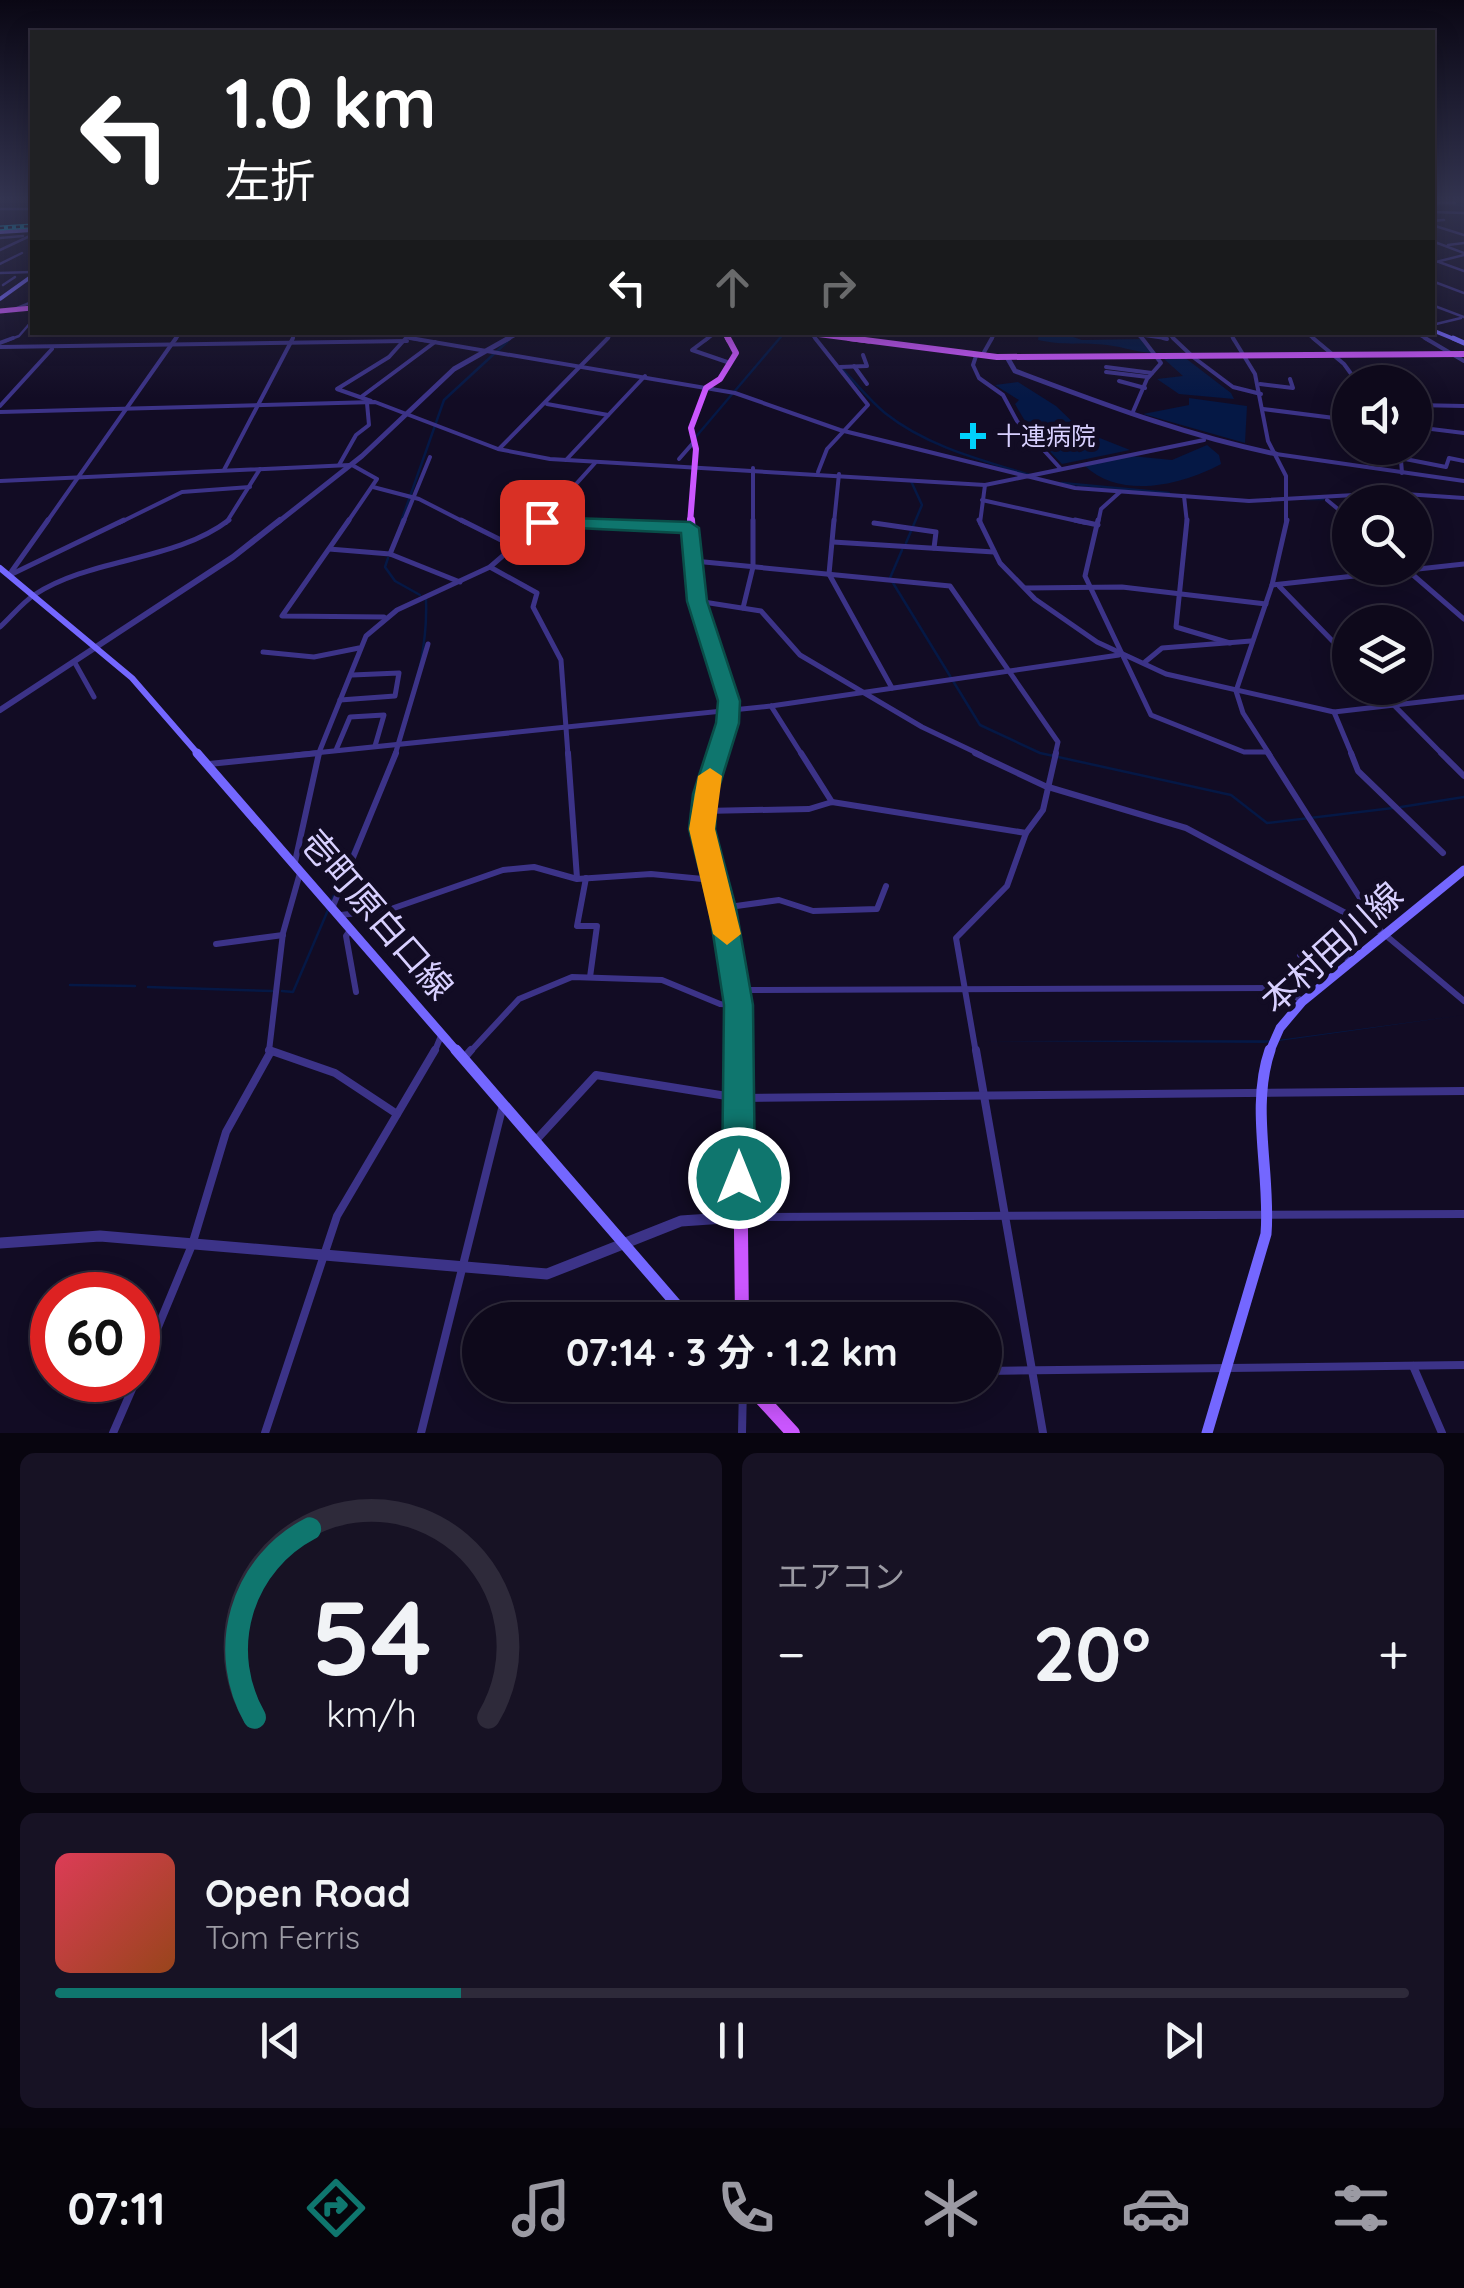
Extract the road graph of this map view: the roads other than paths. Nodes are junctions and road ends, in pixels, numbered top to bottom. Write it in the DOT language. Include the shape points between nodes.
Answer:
graph roads {
  1 [pos="3,265"];
  2 [pos="8,266"];
  3 [pos="0,273"];
  4 [pos="30,274"];
  5 [pos="30,276"];
  6 [pos="15,277"];
  7 [pos="1435,282"];
  8 [pos="4,285"];
  9 [pos="1464,293"];
  10 [pos="0,299"];
  11 [pos="30,306"];
  12 [pos="1435,306"];
  13 [pos="0,311"];
  14 [pos="1464,317"];
  15 [pos="30,323"];
  16 [pos="1435,327"];
  17 [pos="1435,329"];
  18 [pos="179,335"];
  19 [pos="294,335"];
  20 [pos="514,335"];
  21 [pos="611,335"];
  22 [pos="716,335"];
  23 [pos="724,335"];
  24 [pos="812,335"];
  25 [pos="819,335"];
  26 [pos="994,335"];
  27 [pos="1137,335"];
  28 [pos="1143,335"];
  29 [pos="1168,335"];
  30 [pos="1232,335"];
  31 [pos="1308,335"];
  32 [pos="1419,335"];
  33 [pos="408,337"];
  34 [pos="1170,339"];
  35 [pos="436,342"];
  36 [pos="1464,343"];
  37 [pos="290,344"];
  38 [pos="0,345"];
  39 [pos="172,346"];
  40 [pos="52,349"];
  41 [pos="484,349"];
  42 [pos="1452,354"];
  43 [pos="863,355"];
  44 [pos="1332,355"];
  45 [pos="979,356"];
  46 [pos="1158,356"];
  47 [pos="1192,356"];
  48 [pos="1244,356"];
  49 [pos="1007,357"];
  50 [pos="1464,357"];
  51 [pos="730,363"];
  52 [pos="586,365"];
  53 [pos="1341,365"];
  54 [pos="854,366"];
  55 [pos="836,367"];
  56 [pos="1106,369"];
  57 [pos="1150,375"];
  58 [pos="645,376"];
  59 [pos="1290,379"];
  60 [pos="1119,381"];
  61 [pos="867,384"];
  62 [pos="1258,384"];
  63 [pos="706,388"];
  64 [pos="1145,388"];
  65 [pos="1261,394"];
  66 [pos="361,397"];
  67 [pos="375,402"];
  68 [pos="367,403"];
  69 [pos="546,404"];
  70 [pos="257,405"];
  71 [pos="1432,406"];
  72 [pos="1464,406"];
  73 [pos="0,409"];
  74 [pos="126,409"];
  75 [pos="1264,409"];
  76 [pos="404,412"];
  77 [pos="608,414"];
  78 [pos="1132,415"];
  79 [pos="1332,418"];
  80 [pos="1432,429"];
  81 [pos="840,430"];
  82 [pos="1464,433"];
  83 [pos="1204,440"];
  84 [pos="694,442"];
  85 [pos="500,450"];
  86 [pos="1276,454"];
  87 [pos="430,457"];
  88 [pos="679,458"];
  89 [pos="566,460"];
  90 [pos="1464,461"];
  91 [pos="594,463"];
  92 [pos="1432,464"];
  93 [pos="351,465"];
  94 [pos="1401,465"];
  95 [pos="339,466"];
  96 [pos="694,466"];
  97 [pos="753,468"];
  98 [pos="1060,468"];
  99 [pos="260,469"];
  100 [pos="224,470"];
  101 [pos="818,472"];
  102 [pos="839,474"];
  103 [pos="1402,474"];
  104 [pos="78,478"];
  105 [pos="1035,478"];
  106 [pos="0,481"];
  107 [pos="1464,481"];
  108 [pos="985,484"];
  109 [pos="250,486"];
  110 [pos="372,488"];
  111 [pos="1120,492"];
  112 [pos="1184,496"];
  113 [pos="412,497"];
  114 [pos="1464,498"];
  115 [pos="982,500"];
  116 [pos="1328,500"];
  117 [pos="1288,501"];
  118 [pos="1332,504"];
  119 [pos="542,522"];
  120 [pos="874,523"];
  121 [pos="1098,525"];
  122 [pos="690,528"];
  123 [pos="833,542"];
  124 [pos="515,547"];
  125 [pos="330,548"];
  126 [pos="934,548"];
  127 [pos="994,552"];
  128 [pos="390,554"];
  129 [pos="691,561"];
  130 [pos="1464,564"];
  131 [pos="490,567"];
  132 [pos="753,567"];
  133 [pos="1432,567"];
  134 [pos="4,573"];
  135 [pos="829,574"];
  136 [pos="1332,579"];
  137 [pos="460,582"];
  138 [pos="1426,585"];
  139 [pos="1088,586"];
  140 [pos="1276,586"];
  141 [pos="1023,588"];
  142 [pos="1176,594"];
  143 [pos="34,596"];
  144 [pos="697,601"];
  145 [pos="1266,604"];
  146 [pos="743,608"];
  147 [pos="387,617"];
  148 [pos="1464,618"];
  149 [pos="0,627"];
  150 [pos="1251,641"];
  151 [pos="1332,642"];
  152 [pos="1230,643"];
  153 [pos="428,644"];
  154 [pos="100,648"];
  155 [pos="359,648"];
  156 [pos="263,652"];
  157 [pos="1119,655"];
  158 [pos="75,662"];
  159 [pos="1145,662"];
  160 [pos="1010,673"];
  161 [pos="350,676"];
  162 [pos="892,688"];
  163 [pos="1236,690"];
  164 [pos="864,693"];
  165 [pos="94,697"];
  166 [pos="1464,697"];
  167 [pos="340,700"];
  168 [pos="772,706"];
  169 [pos="1396,707"];
  170 [pos="730,709"];
  171 [pos="0,710"];
  172 [pos="1334,712"];
  173 [pos="566,726"];
  174 [pos="400,743"];
  175 [pos="375,746"];
  176 [pos="336,750"];
  177 [pos="319,751"];
  178 [pos="1267,752"];
  179 [pos="208,764"];
  180 [pos="1464,776"];
  181 [pos="1045,786"];
  182 [pos="832,802"];
  183 [pos="702,812"];
  184 [pos="1026,833"];
  185 [pos="1442,853"];
  186 [pos="298,866"];
  187 [pos="1464,870"];
  188 [pos="586,878"];
  189 [pos="576,879"];
  190 [pos="714,880"];
  191 [pos="886,886"];
  192 [pos="722,908"];
  193 [pos="337,910"];
  194 [pos="352,927"];
  195 [pos="1383,933"];
  196 [pos="283,935"];
  197 [pos="1326,942"];
  198 [pos="216,944"];
  199 [pos="1300,955"];
  200 [pos="1350,961"];
  201 [pos="590,977"];
  202 [pos="1329,979"];
  203 [pos="736,990"];
  204 [pos="356,992"];
  205 [pos="968,992"];
  206 [pos="1464,1001"];
  207 [pos="1302,1002"];
  208 [pos="738,1005"];
  209 [pos="443,1032"];
  210 [pos="270,1053"];
  211 [pos="465,1057"];
  212 [pos="1464,1091"];
  213 [pos="1262,1093"];
  214 [pos="739,1098"];
  215 [pos="986,1098"];
  216 [pos="504,1101"];
  217 [pos="398,1114"];
  218 [pos="537,1140"];
  219 [pos="1005,1213"];
  220 [pos="1464,1214"];
  221 [pos="1269,1215"];
  222 [pos="738,1217"];
  223 [pos="624,1241"];
  224 [pos="0,1242"];
  225 [pos="192,1245"];
  226 [pos="323,1253"];
  227 [pos="465,1266"];
  228 [pos="675,1302"];
  229 [pos="741,1302"];
  230 [pos="160,1321"];
  231 [pos="1464,1365"];
  232 [pos="1413,1366"];
  233 [pos="1227,1370"];
  234 [pos="1002,1371"];
  235 [pos="1033,1372"];
  236 [pos="126,1402"];
  237 [pos="745,1402"];
  238 [pos="763,1402"];
  239 [pos="113,1433"];
  240 [pos="265,1433"];
  241 [pos="421,1433"];
  242 [pos="742,1433"];
  243 [pos="793,1433"];
  244 [pos="1044,1433"];
  245 [pos="1207,1433"];
  246 [pos="1442,1433"];
  1 -- 2 [label="street"];
  3 -- 4 [label="street"];
  5 -- 10 [label="main road"];
  6 -- 8 [label="street"];
  7 -- 9 [label="street"];
  11 -- 13 [label="main road"];
  12 -- 14 [label="street"];
  14 -- 16 [label="street"];
  15 -- 38 [label="street"];
  17 -- 36 [label="main road"];
  18 -- 39 [label="street"];
  19 -- 37 [label="street"];
  20 -- 41 [label="street"];
  21 -- 52 [label="street"];
  22 -- 51 [label="street" via="692,350"];
  23 -- 51 [label="main road" via="736,349"];
  24 -- 55 [label="street"];
  25 -- 45 [label="main road"];
  26 -- 45 [label="street"];
  27 -- 46 [label="street"];
  28 -- 34 [label="street"];
  29 -- 34 [label="street"];
  30 -- 48 [label="street"];
  31 -- 44 [label="street"];
  32 -- 42 [label="street"];
  33 -- 35 [label="street"];
  33 -- 37 [label="street"];
  33 -- 66 [label="street" via="366,375 336,388"];
  34 -- 47 [label="street"];
  35 -- 41 [label="street"];
  35 -- 66 [label="street"];
  37 -- 39 [label="street"];
  37 -- 70 [label="street"];
  38 -- 40 [label="street"];
  39 -- 40 [label="street"];
  39 -- 74 [label="street"];
  40 -- 73 [label="street"];
  41 -- 52 [label="street"];
  41 -- 76 [label="street"];
  42 -- 44 [label="main road"];
  42 -- 50 [label="main road"];
  43 -- 54 [label="street" via="866,366"];
  44 -- 48 [label="main road"];
  44 -- 53 [label="street"];
  45 -- 49 [label="main road"];
  45 -- 98 [label="street" via="973,365 979,378 1003,396"];
  46 -- 47 [label="main road"];
  46 -- 49 [label="main road"];
  46 -- 57 [label="street" via="1162,363"];
  47 -- 48 [label="main road"];
  47 -- 65 [label="street" via="1232,387"];
  48 -- 62 [label="street"];
  49 -- 78 [label="street" via="1014,371"];
  51 -- 63 [label="main road"];
  52 -- 58 [label="street"];
  52 -- 69 [label="street"];
  54 -- 55 [label="street"];
  54 -- 61 [label="street"];
  55 -- 81 [label="street" via="868,405"];
  56 -- 57 [label="street"];
  57 -- 64 [label="street"];
  58 -- 63 [label="street"];
  58 -- 77 [label="street"];
  59 -- 62 [label="street" via="1293,388"];
  60 -- 64 [label="street"];
  62 -- 65 [label="street"];
  63 -- 81 [label="street"];
  63 -- 84 [label="main road" via="691,428"];
  64 -- 78 [label="street"];
  65 -- 75 [label="street"];
  66 -- 67 [label="street"];
  67 -- 68 [label="street"];
  67 -- 76 [label="street"];
  68 -- 70 [label="street"];
  68 -- 95 [label="street" via="369,425"];
  69 -- 77 [label="street"];
  69 -- 85 [label="street"];
  70 -- 74 [label="street"];
  70 -- 100 [label="street"];
  71 -- 72 [label="street"];
  73 -- 74 [label="street"];
  74 -- 104 [label="street"];
  75 -- 79 [label="street"];
  75 -- 86 [label="street"];
  76 -- 85 [label="street"];
  76 -- 93 [label="street"];
  77 -- 89 [label="street"];
  78 -- 83 [label="street"];
  80 -- 82 [label="street"];
  81 -- 101 [label="street"];
  81 -- 105 [label="street"];
  83 -- 86 [label="street"];
  83 -- 98 [label="street"];
  84 -- 88 [label="street"];
  84 -- 96 [label="main road"];
  85 -- 89 [label="street"];
  86 -- 103 [label="street"];
  86 -- 117 [label="street"];
  87 -- 113 [label="street"];
  89 -- 91 [label="street"];
  90 -- 92 [label="street"];
  91 -- 96 [label="street"];
  91 -- 119 [label="street"];
  93 -- 95 [label="street"];
  93 -- 110 [label="street" via="377,479"];
  93 -- 154 [label="street"];
  94 -- 103 [label="street"];
  95 -- 99 [label="street"];
  96 -- 97 [label="street"];
  96 -- 122 [label="main road"];
  97 -- 101 [label="street"];
  97 -- 132 [label="street"];
  98 -- 105 [label="street"];
  99 -- 100 [label="street"];
  99 -- 109 [label="street"];
  100 -- 104 [label="street"];
  101 -- 102 [label="street"];
  102 -- 108 [label="street"];
  102 -- 123 [label="street"];
  103 -- 107 [label="street"];
  104 -- 106 [label="street"];
  104 -- 134 [label="street"];
  105 -- 108 [label="street"];
  105 -- 111 [label="street"];
  108 -- 115 [label="street"];
  109 -- 134 [label="street" via="182,492"];
  109 -- 143 [label="street" via="234,517 212,533 108,563"];
  110 -- 113 [label="street"];
  110 -- 125 [label="street"];
  111 -- 112 [label="street"];
  111 -- 121 [label="street" via="1102,509"];
  112 -- 117 [label="street"];
  112 -- 142 [label="street" via="1190,521"];
  113 -- 124 [label="street"];
  113 -- 128 [label="street"];
  114 -- 116 [label="street" via="1390,492"];
  115 -- 121 [label="street"];
  115 -- 127 [label="street" via="978,520"];
  116 -- 117 [label="street"];
  116 -- 118 [label="street"];
  117 -- 140 [label="street"];
  119 -- 122 [label="street"];
  119 -- 124 [label="street"];
  120 -- 126 [label="street" via="936,532"];
  121 -- 139 [label="street" via="1084,576"];
  122 -- 129 [label="main road"];
  123 -- 126 [label="street"];
  123 -- 135 [label="street"];
  124 -- 131 [label="street"];
  125 -- 128 [label="street"];
  125 -- 147 [label="street" via="282,616"];
  126 -- 127 [label="street"];
  127 -- 141 [label="street"];
  128 -- 137 [label="street"];
  129 -- 132 [label="street"];
  129 -- 144 [label="main road"];
  130 -- 133 [label="street"];
  131 -- 137 [label="street"];
  131 -- 173 [label="street" via="537,593 533,607 561,660"];
  132 -- 135 [label="street"];
  132 -- 146 [label="street"];
  134 -- 143 [label="main road, 壱町原白口線"];
  135 -- 160 [label="street" via="950,586"];
  135 -- 162 [label="street"];
  136 -- 140 [label="street"];
  137 -- 147 [label="street"];
  138 -- 148 [label="street"];
  139 -- 141 [label="street"];
  139 -- 142 [label="street"];
  139 -- 157 [label="street"];
  140 -- 145 [label="street"];
  140 -- 151 [label="street"];
  141 -- 157 [label="street"];
  142 -- 145 [label="street"];
  142 -- 152 [label="street" via="1176,628"];
  143 -- 149 [label="street"];
  143 -- 154 [label="main road, 壱町原白口線"];
  144 -- 146 [label="street"];
  144 -- 170 [label="main road"];
  145 -- 150 [label="street"];
  146 -- 164 [label="street" via="761,611 800,655"];
  147 -- 155 [label="street"];
  150 -- 152 [label="street"];
  150 -- 163 [label="street"];
  152 -- 159 [label="street" via="1162,648"];
  153 -- 174 [label="street"];
  154 -- 158 [label="street"];
  154 -- 179 [label="main road, 壱町原白口線"];
  155 -- 156 [label="street" via="314,657"];
  155 -- 161 [label="street"];
  157 -- 159 [label="street"];
  157 -- 160 [label="street"];
  157 -- 178 [label="street" via="1151,715 1244,752"];
  158 -- 165 [label="street"];
  158 -- 171 [label="street"];
  159 -- 163 [label="street" via="1166,674"];
  160 -- 162 [label="street"];
  160 -- 181 [label="street" via="1058,742"];
  161 -- 167 [label="street"];
  161 -- 167 [label="street" via="400,673 395,696"];
  162 -- 164 [label="street"];
  163 -- 172 [label="street"];
  163 -- 178 [label="street"];
  164 -- 168 [label="street"];
  164 -- 181 [label="street"];
  166 -- 169 [label="street"];
  167 -- 177 [label="street"];
  168 -- 170 [label="street"];
  168 -- 182 [label="street"];
  169 -- 172 [label="street"];
  169 -- 180 [label="street"];
  170 -- 173 [label="street"];
  170 -- 183 [label="main road"];
  172 -- 185 [label="street" via="1358,771"];
  173 -- 174 [label="street"];
  173 -- 189 [label="street"];
  174 -- 175 [label="street"];
  174 -- 193 [label="street"];
  175 -- 176 [label="street"];
  175 -- 176 [label="street" via="384,715 350,717"];
  176 -- 177 [label="street"];
  177 -- 179 [label="street"];
  177 -- 186 [label="street"];
  178 -- 195 [label="street"];
  179 -- 186 [label="main road, 壱町原白口線"];
  181 -- 184 [label="street" via="1043,810"];
  181 -- 195 [label="street" via="1186,828"];
  182 -- 183 [label="street" via="809,809"];
  182 -- 184 [label="street"];
  183 -- 190 [label="main road"];
  184 -- 205 [label="street" via="1006,886 956,938"];
  186 -- 193 [label="main road, 壱町原白口線"];
  186 -- 196 [label="street"];
  187 -- 195 [label="main road, 本村田川線"];
  188 -- 189 [label="street"];
  188 -- 190 [label="street" via="651,874"];
  188 -- 201 [label="street" via="576,926 597,926"];
  189 -- 193 [label="street" via="534,867 503,870 392,909"];
  190 -- 192 [label="main road"];
  191 -- 192 [label="street" via="876,909 813,911 779,900"];
  192 -- 203 [label="main road"];
  193 -- 194 [label="main road, 壱町原白口線"];
  194 -- 204 [label="street" via="346,936"];
  194 -- 209 [label="main road, 壱町原白口線"];
  195 -- 200 [label="main road, 本村田川線"];
  195 -- 206 [label="street"];
  196 -- 198 [label="street"];
  196 -- 210 [label="street"];
  197 -- 200 [label="street"];
  199 -- 202 [label="street"];
  200 -- 202 [label="main road, 本村田川線"];
  201 -- 208 [label="street" via="662,980"];
  201 -- 211 [label="street" via="556,980 528,993"];
  202 -- 207 [label="main road, 本村田川線"];
  203 -- 205 [label="street"];
  203 -- 208 [label="main road"];
  205 -- 207 [label="street" via="1287,988"];
  205 -- 215 [label="street"];
  207 -- 213 [label="main road, 本村田川線" via="1267,1048"];
  208 -- 214 [label="main road"];
  209 -- 211 [label="main road, 壱町原白口線"];
  209 -- 217 [label="street"];
  210 -- 217 [label="street" via="335,1074"];
  210 -- 225 [label="street" via="226,1132"];
  211 -- 216 [label="main road, 壱町原白口線"];
  212 -- 213 [label="street"];
  213 -- 215 [label="street"];
  213 -- 221 [label="main road, 本村田川線"];
  214 -- 215 [label="street"];
  214 -- 218 [label="street" via="596,1075"];
  214 -- 222 [label="main road"];
  215 -- 219 [label="street"];
  216 -- 218 [label="main road, 壱町原白口線"];
  216 -- 227 [label="street"];
  217 -- 226 [label="street" via="351,1188"];
  218 -- 223 [label="main road, 壱町原白口線"];
  219 -- 221 [label="street"];
  219 -- 222 [label="street"];
  219 -- 235 [label="street"];
  220 -- 221 [label="street"];
  221 -- 233 [label="main road, 本村田川線"];
  222 -- 223 [label="street" via="680,1220"];
  222 -- 229 [label="main road"];
  223 -- 227 [label="street" via="547,1274"];
  223 -- 228 [label="main road, 壱町原白口線"];
  224 -- 225 [label="street" via="88,1236"];
  225 -- 226 [label="street"];
  225 -- 230 [label="street"];
  226 -- 227 [label="street"];
  226 -- 240 [label="street"];
  227 -- 241 [label="street"];
  231 -- 232 [label="street"];
  232 -- 233 [label="street"];
  232 -- 246 [label="street"];
  233 -- 235 [label="street"];
  233 -- 245 [label="main road, 本村田川線"];
  234 -- 235 [label="street"];
  235 -- 244 [label="street"];
  236 -- 239 [label="street"];
  237 -- 242 [label="street"];
  238 -- 243 [label="main road"];
}
